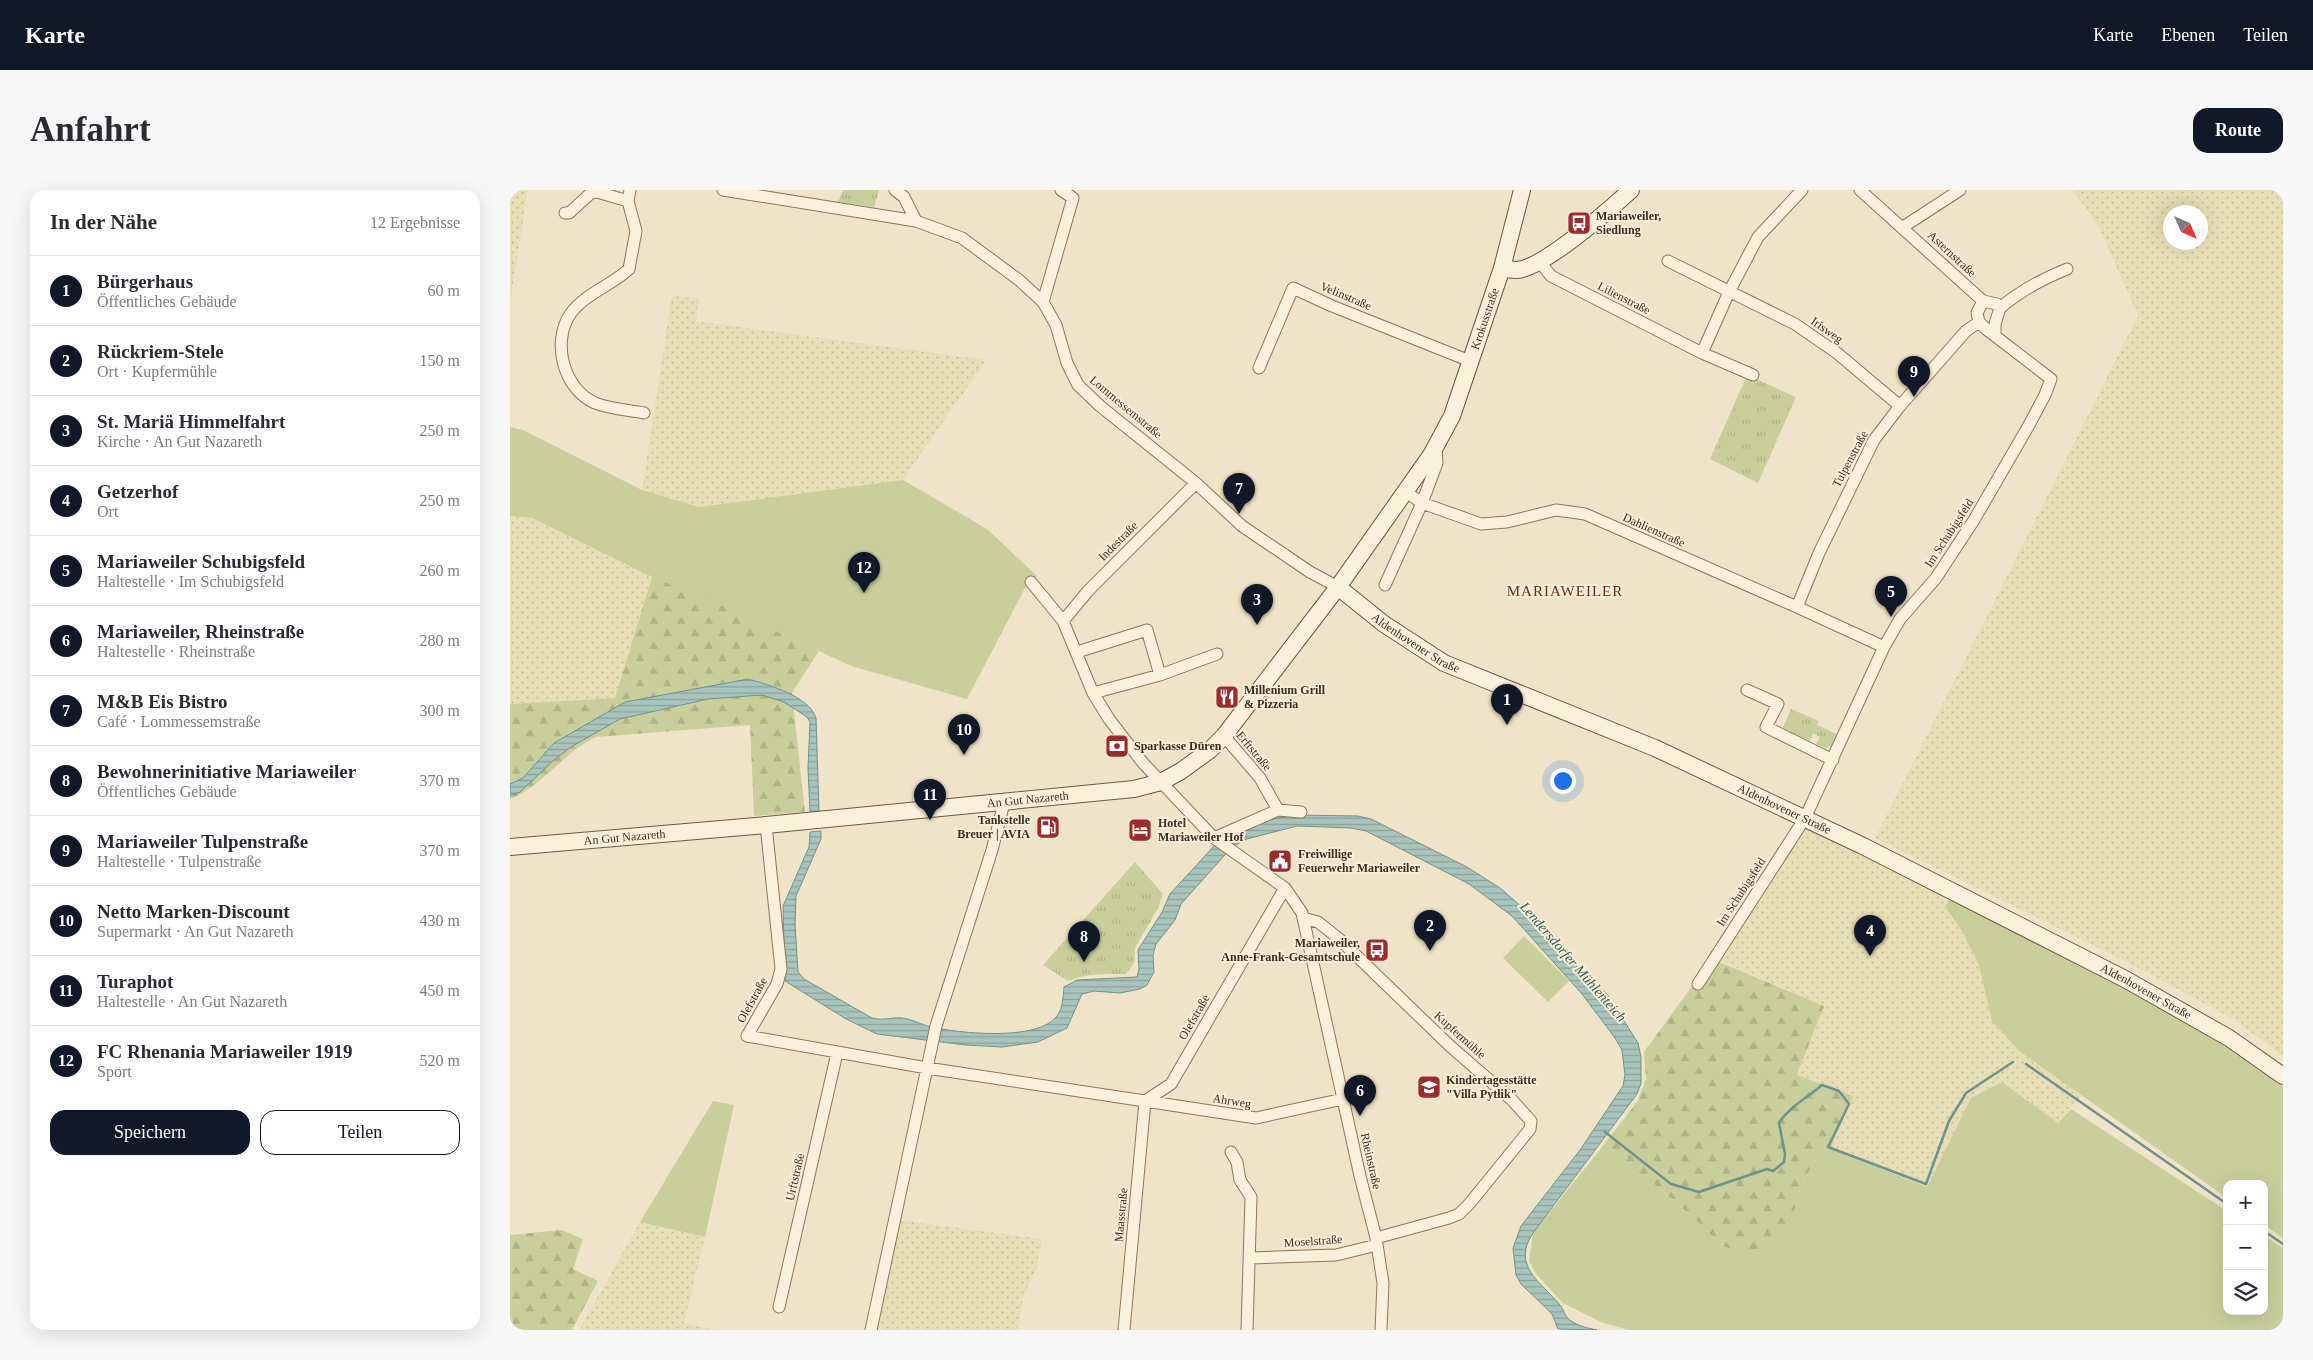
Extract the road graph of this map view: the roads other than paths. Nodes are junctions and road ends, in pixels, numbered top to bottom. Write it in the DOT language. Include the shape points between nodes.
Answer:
graph roads {
  1 [pos="723,190"];
  2 [pos="895,190"];
  3 [pos="1061,190"];
  4 [pos="1522,190"];
  5 [pos="1631,190"];
  6 [pos="1802,190"];
  7 [pos="1860,190"];
  8 [pos="1960,190"];
  9 [pos="629,196"];
  10 [pos="565,214"];
  11 [pos="916,221"];
  12 [pos="1903,227"];
  13 [pos="1668,261"];
  14 [pos="1540,262"];
  15 [pos="1502,268"];
  16 [pos="2067,269"];
  17 [pos="1729,292"];
  18 [pos="1043,302"];
  19 [pos="1983,302"];
  20 [pos="2000,308"];
  21 [pos="1979,322"];
  22 [pos="1995,335"];
  23 [pos="1702,352"];
  24 [pos="1470,362"];
  25 [pos="1260,368"];
  26 [pos="1753,374"];
  27 [pos="1900,406"];
  28 [pos="644,413"];
  29 [pos="1436,445"];
  30 [pos="1196,483"];
  31 [pos="1406,492"];
  32 [pos="1422,503"];
  33 [pos="1031,582"];
  34 [pos="1384,585"];
  35 [pos="1338,587"];
  36 [pos="1797,606"];
  37 [pos="1063,621"];
  38 [pos="1884,647"];
  39 [pos="1077,652"];
  40 [pos="1217,654"];
  41 [pos="1160,674"];
  42 [pos="1747,690"];
  43 [pos="1093,693"];
  44 [pos="1224,736"];
  45 [pos="1833,760"];
  46 [pos="1161,782"];
  47 [pos="1004,803"];
  48 [pos="1278,810"];
  49 [pos="1301,812"];
  50 [pos="1805,818"];
  51 [pos="766,825"];
  52 [pos="1216,839"];
  53 [pos="510,847"];
  54 [pos="1285,888"];
  55 [pos="1303,918"];
  56 [pos="1698,984"];
  57 [pos="837,1053"];
  58 [pos="927,1068"];
  59 [pos="2283,1076"];
  60 [pos="1344,1099"];
  61 [pos="1145,1102"];
  62 [pos="1231,1152"];
  63 [pos="1376,1241"];
  64 [pos="1251,1258"];
  65 [pos="779,1307"];
  66 [pos="871,1330"];
  67 [pos="1124,1330"];
  68 [pos="1247,1330"];
  69 [pos="1381,1330"];
  1 -- 11 [label="street, Lommessemstraße"];
  2 -- 11 [label="street" via="904,196"];
  3 -- 18 [label="street" via="1073,198"];
  4 -- 15 [label="main road, Krokusstraße"];
  5 -- 14 [label="main road" via="1604,215"];
  6 -- 17 [label="street" via="1758,237"];
  7 -- 12 [label="street, Asternstraße"];
  8 -- 12 [label="street, Asternstraße"];
  9 -- 10 [label="street" via="592,193"];
  9 -- 28 [label="street" via="636,230 630,269 571,313 562,333 562,353 566,372 577,389 594,402"];
  11 -- 18 [label="street, Lommessemstraße" via="962,238"];
  12 -- 19 [label="street, Asternstraße"];
  13 -- 17 [label="street"];
  14 -- 15 [label="main road" via="1518,270"];
  14 -- 23 [label="street, Lilienstraße" via="1551,276"];
  15 -- 24 [label="main road, Krokusstraße"];
  16 -- 20 [label="street" via="2042,279"];
  17 -- 23 [label="street"];
  17 -- 27 [label="street, Irisweg" via="1795,324"];
  18 -- 30 [label="street, Lommessemstraße" via="1056,325 1067,363 1078,385"];
  19 -- 20 [label="street, Asternstraße" via="1997,304"];
  19 -- 21 [label="street" via="1977,313"];
  20 -- 22 [label="street"];
  21 -- 22 [label="street"];
  21 -- 27 [label="street, Tulpenstraße" via="1966,330"];
  22 -- 38 [label="street, Im Schubigsfeld" via="2051,379 2029,426 1974,520 1936,578 1906,609"];
  23 -- 26 [label="street, Lilienstraße"];
  24 -- 25 [label="street, Velinstraße" via="1293,288"];
  24 -- 29 [label="main road, Krokusstraße" via="1452,416"];
  27 -- 36 [label="street, Tulpenstraße" via="1874,440"];
  29 -- 31 [label="main road, Krokusstraße"];
  29 -- 32 [label="street, Krokusstraße" via="1437,463"];
  30 -- 35 [label="street, Lommessemstraße" via="1242,526"];
  30 -- 37 [label="street, Indestraße" via="1088,590"];
  31 -- 32 [label="street, Dahlienstraße"];
  31 -- 35 [label="main road, Krokusstraße"];
  32 -- 34 [label="street, Krokusstraße"];
  32 -- 36 [label="street, Dahlienstraße" via="1482,524 1507,522 1556,510 1585,514"];
  33 -- 37 [label="street"];
  35 -- 44 [label="main road, An Gut Nazareth"];
  35 -- 50 [label="main road, Aldenhovener Straße" via="1384,624 1444,662 1655,748"];
  36 -- 38 [label="street, Dahlienstraße"];
  37 -- 39 [label="street"];
  38 -- 45 [label="street, Im Schubigsfeld"];
  39 -- 41 [label="street" via="1147,630"];
  39 -- 43 [label="street"];
  40 -- 41 [label="street"];
  41 -- 43 [label="street"];
  42 -- 45 [label="street" via="1778,704 1766,728"];
  43 -- 46 [label="street" via="1109,720"];
  44 -- 46 [label="main road, An Gut Nazareth" via="1193,764"];
  44 -- 48 [label="street, Erftstraße" via="1260,778"];
  45 -- 50 [label="street, Im Schubigsfeld"];
  46 -- 47 [label="main road, An Gut Nazareth" via="1134,789"];
  46 -- 52 [label="street"];
  47 -- 51 [label="main road, An Gut Nazareth"];
  47 -- 58 [label="street" via="936,1026"];
  48 -- 49 [label="street"];
  48 -- 52 [label="street"];
  50 -- 56 [label="street, Im Schubigsfeld"];
  50 -- 59 [label="main road, Aldenhovener Straße" via="2125,979 2229,1038"];
  51 -- 53 [label="main road, An Gut Nazareth"];
  51 -- 57 [label="street, Olefstraße" via="781,969 777,984 748,1036"];
  52 -- 54 [label="street"];
  54 -- 55 [label="street, Rheinstraße"];
  54 -- 61 [label="street, Olefstraße" via="1171,1084"];
  55 -- 60 [label="street, Rheinstraße"];
  55 -- 63 [label="street, Kupfermühle" via="1318,922 1337,937 1450,1046 1512,1100 1531,1122 1530,1129 1459,1214"];
  57 -- 58 [label="street, Olefstraße"];
  57 -- 65 [label="street, Urftstraße"];
  58 -- 61 [label="street, Olefstraße"];
  58 -- 66 [label="street"];
  60 -- 61 [label="street, Ahrweg" via="1256,1118"];
  60 -- 63 [label="street, Rheinstraße"];
  61 -- 67 [label="street, Maasstraße"];
  62 -- 64 [label="street" via="1237,1162 1240,1180 1251,1197"];
  63 -- 64 [label="street, Moselstraße" via="1336,1256"];
  63 -- 69 [label="street, Rheinstraße" via="1383,1283"];
  64 -- 68 [label="street"];
}
